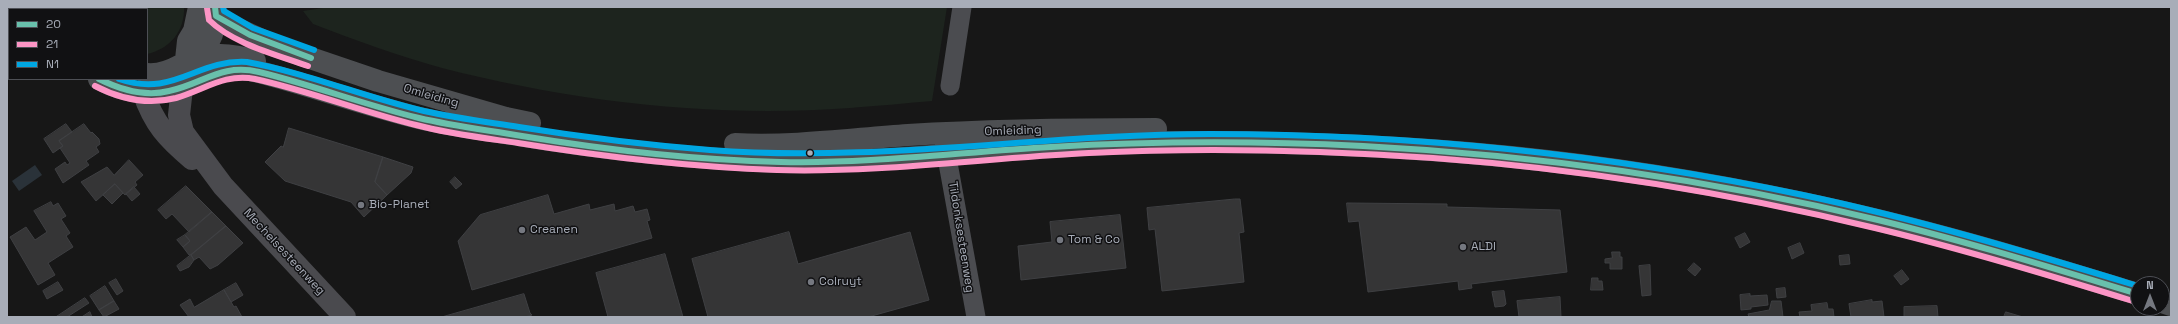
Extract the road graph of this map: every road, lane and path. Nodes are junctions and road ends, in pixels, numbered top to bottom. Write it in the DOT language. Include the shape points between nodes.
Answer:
graph roads {
  1 [pos="962,7"];
  2 [pos="209,9"];
  3 [pos="186,61"];
  4 [pos="102,80"];
  5 [pos="145,83"];
  6 [pos="950,86"];
  7 [pos="182,88"];
  8 [pos="325,91"];
  9 [pos="940,134"];
  10 [pos="948,154"];
  11 [pos="223,186"];
  12 [pos="2130,278"];
  13 [pos="2130,292"];
  14 [pos="345,317"];
  15 [pos="976,317"];
  1 -- 6 [label="street"];
  2 -- 3 [label="main road" via="209,40"];
  2 -- 9 [label="main road, Omleiding" via="250,36 340,69 499,116 551,128 658,140 760,145"];
  3 -- 5 [label="main road"];
  3 -- 7 [label="main road"];
  3 -- 8 [label="main road, Omleiding" via="214,54 244,57 278,69"];
  4 -- 5 [label="main road" via="118,88"];
  5 -- 7 [label="main road, Omleiding" via="160,93"];
  5 -- 11 [label="street, Mechelsesteenweg" via="148,108 160,129"];
  7 -- 8 [label="main road, Omleiding" via="224,69 237,69 261,72"];
  7 -- 11 [label="street, Mechelsesteenweg" via="179,106 180,126"];
  8 -- 10 [label="main road, Omleiding" via="430,120 567,144 615,149 782,162 883,161"];
  9 -- 10 [label="street, Tildonksesteenweg"];
  9 -- 12 [label="main road, Omleiding" via="1084,129 1307,129 1405,133 1541,146 1670,164 1851,199 1936,219"];
  10 -- 13 [label="main road, Omleiding" via="1051,146 1238,142 1463,152 1618,169 1695,182 1880,221 2022,258"];
  10 -- 15 [label="street, Tildonksesteenweg"];
  11 -- 14 [label="street, Mechelsesteenweg"];
}
